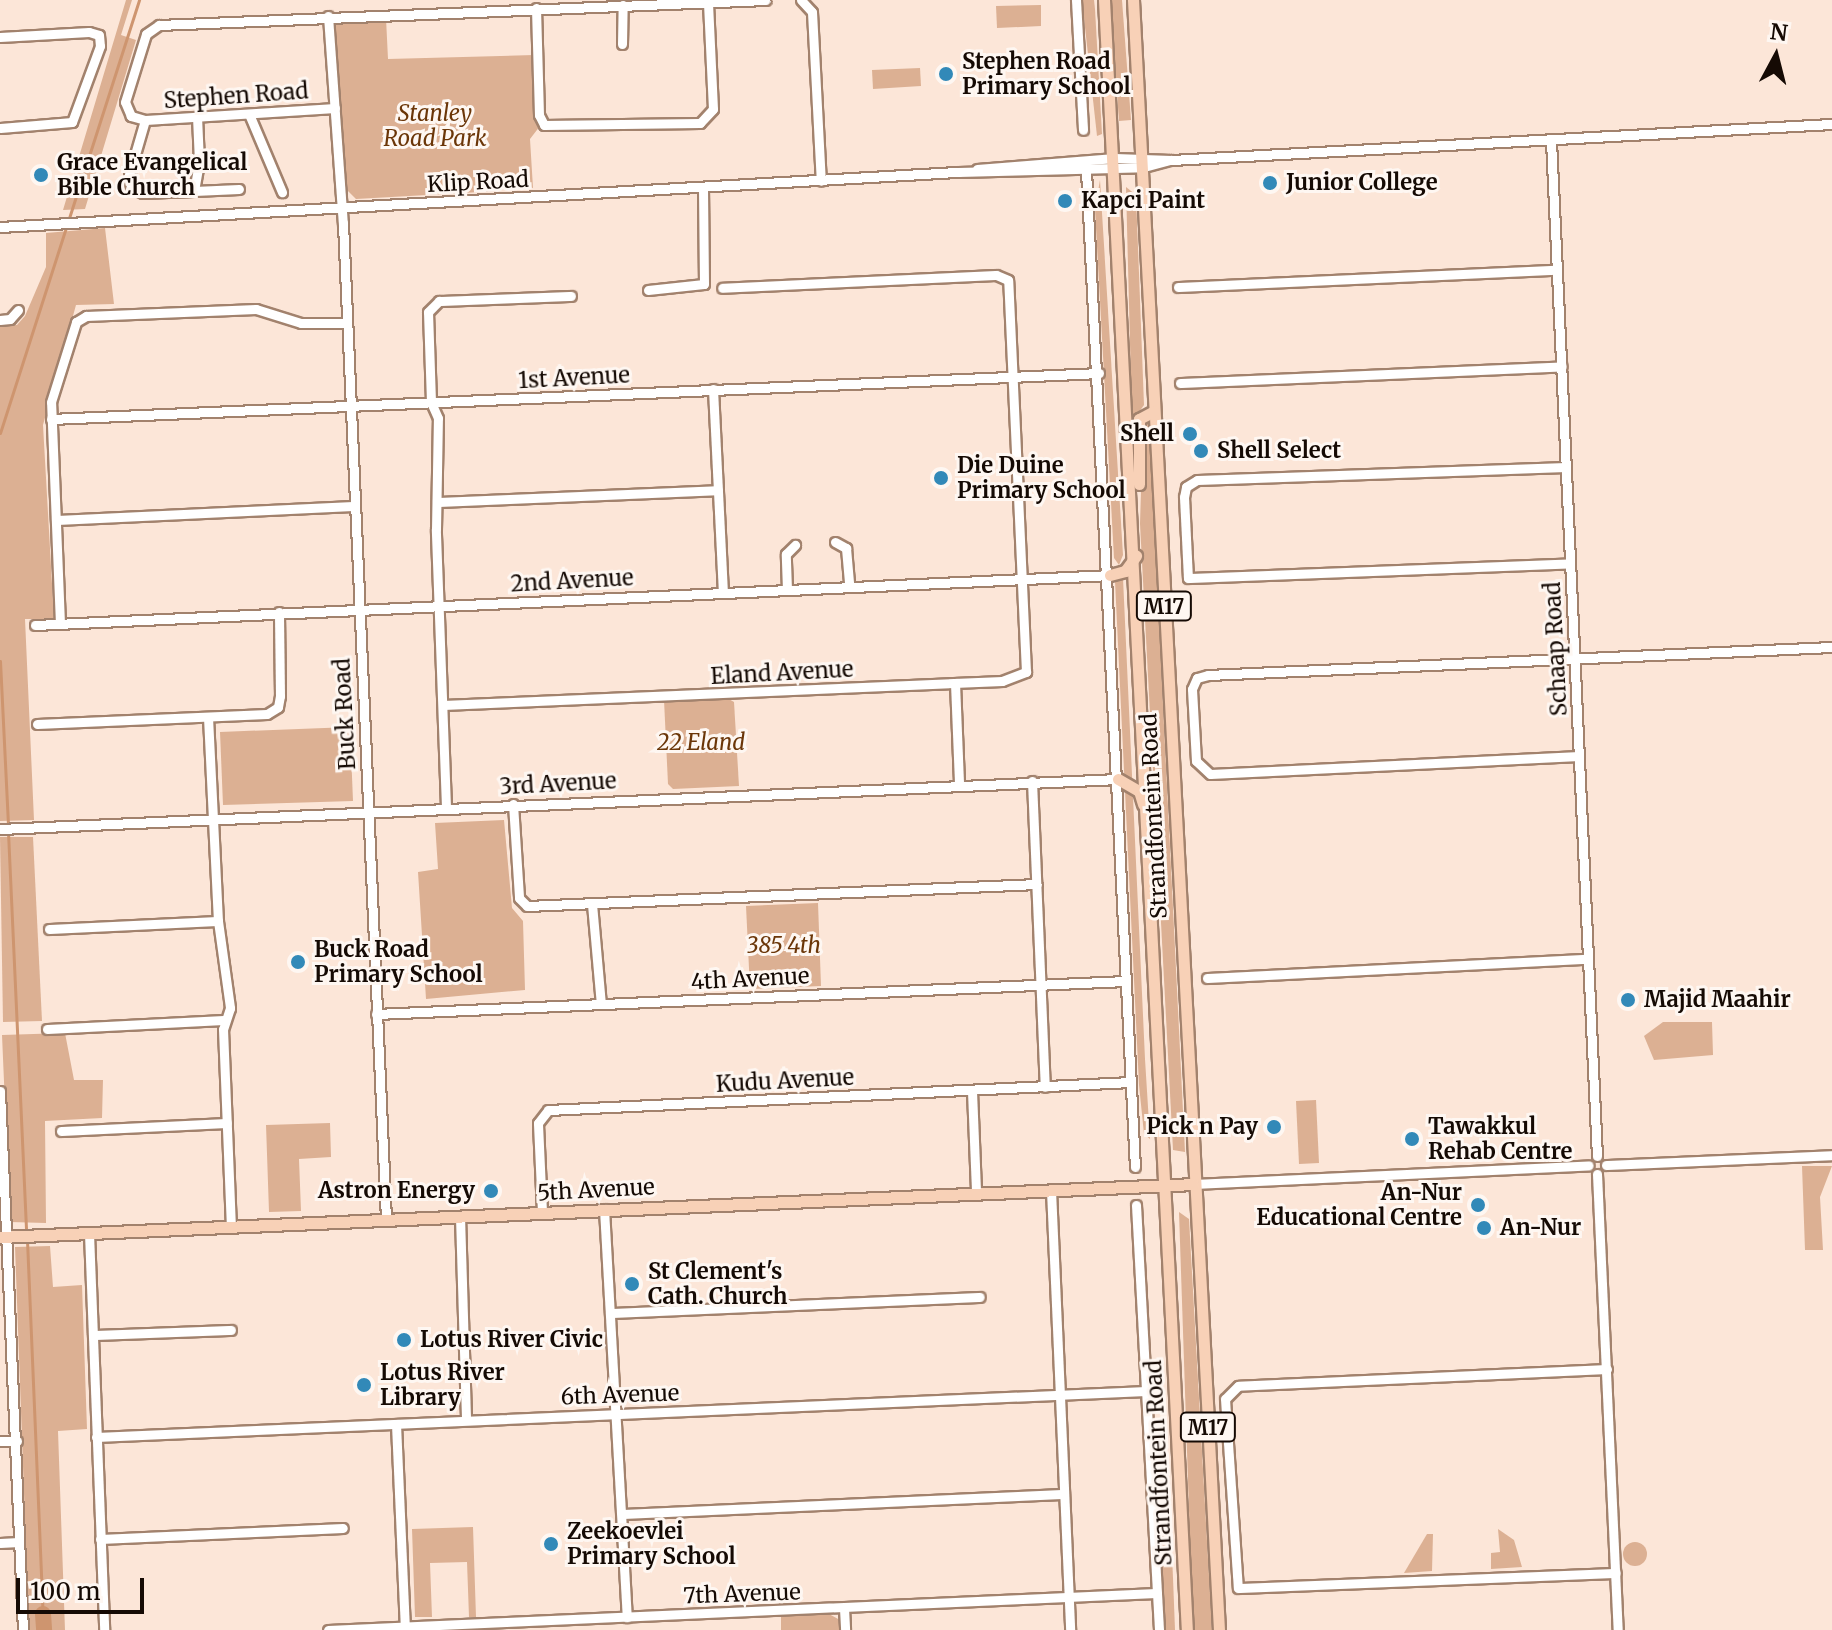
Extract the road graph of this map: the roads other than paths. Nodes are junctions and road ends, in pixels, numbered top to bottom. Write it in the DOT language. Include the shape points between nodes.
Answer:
graph roads {
  1 [pos="765,0"];
  2 [pos="801,0"];
  3 [pos="1076,0"];
  4 [pos="1104,0"];
  5 [pos="1133,0"];
  6 [pos="708,2"];
  7 [pos="623,5"];
  8 [pos="536,8"];
  9 [pos="328,16"];
  10 [pos="0,37"];
  11 [pos="622,44"];
  12 [pos="335,108"];
  13 [pos="249,114"];
  14 [pos="197,117"];
  15 [pos="145,120"];
  16 [pos="1832,124"];
  17 [pos="0,128"];
  18 [pos="1083,130"];
  19 [pos="1551,140"];
  20 [pos="1143,162"];
  21 [pos="1116,163"];
  22 [pos="1049,166"];
  23 [pos="1086,170"];
  24 [pos="821,181"];
  25 [pos="703,187"];
  26 [pos="239,189"];
  27 [pos="194,191"];
  28 [pos="282,192"];
  29 [pos="342,208"];
  30 [pos="0,227"];
  31 [pos="1557,270"];
  32 [pos="1178,287"];
  33 [pos="722,288"];
  34 [pos="648,290"];
  35 [pos="571,296"];
  36 [pos="18,310"];
  37 [pos="0,320"];
  38 [pos="346,323"];
  39 [pos="1562,366"];
  40 [pos="1099,373"];
  41 [pos="1015,375"];
  42 [pos="1180,383"];
  43 [pos="713,389"];
  44 [pos="431,402"];
  45 [pos="349,406"];
  46 [pos="1154,411"];
  47 [pos="51,419"];
  48 [pos="1566,467"];
  49 [pos="718,490"];
  50 [pos="437,502"];
  51 [pos="354,506"];
  52 [pos="56,520"];
  53 [pos="1135,541"];
  54 [pos="835,542"];
  55 [pos="795,545"];
  56 [pos="1136,556"];
  57 [pos="1570,563"];
  58 [pos="1110,575"];
  59 [pos="1024,578"];
  60 [pos="849,586"];
  61 [pos="787,590"];
  62 [pos="723,592"];
  63 [pos="440,605"];
  64 [pos="359,608"];
  65 [pos="279,612"];
  66 [pos="60,624"];
  67 [pos="35,625"];
  68 [pos="1832,647"];
  69 [pos="1575,660"];
  70 [pos="955,683"];
  71 [pos="443,705"];
  72 [pos="208,717"];
  73 [pos="37,724"];
  74 [pos="1579,756"];
  75 [pos="1118,779"];
  76 [pos="1032,781"];
  77 [pos="959,784"];
  78 [pos="513,804"];
  79 [pos="446,807"];
  80 [pos="368,811"];
  81 [pos="213,818"];
  82 [pos="1149,824"];
  83 [pos="1,829"];
  84 [pos="1037,884"];
  85 [pos="592,904"];
  86 [pos="218,921"];
  87 [pos="49,929"];
  88 [pos="1588,959"];
  89 [pos="1207,978"];
  90 [pos="1126,981"];
  91 [pos="1041,984"];
  92 [pos="601,1004"];
  93 [pos="376,1014"];
  94 [pos="224,1020"];
  95 [pos="47,1029"];
  96 [pos="1130,1082"];
  97 [pos="1045,1087"];
  98 [pos="0,1091"];
  99 [pos="972,1091"];
  100 [pos="227,1123"];
  101 [pos="61,1131"];
  102 [pos="1,1133"];
  103 [pos="1832,1155"];
  104 [pos="1597,1156"];
  105 [pos="1589,1165"];
  106 [pos="1606,1165"];
  107 [pos="1135,1167"];
  108 [pos="1597,1174"];
  109 [pos="1193,1184"];
  110 [pos="1167,1185"];
  111 [pos="1051,1190"];
  112 [pos="976,1192"];
  113 [pos="1136,1205"];
  114 [pos="604,1209"];
  115 [pos="542,1212"];
  116 [pos="460,1216"];
  117 [pos="386,1219"];
  118 [pos="231,1227"];
  119 [pos="89,1233"];
  120 [pos="4,1237"];
  121 [pos="980,1297"];
  122 [pos="611,1313"];
  123 [pos="231,1330"];
  124 [pos="93,1335"];
  125 [pos="12,1340"];
  126 [pos="0,1341"];
  127 [pos="1607,1369"];
  128 [pos="1146,1391"];
  129 [pos="1059,1395"];
  130 [pos="618,1413"];
  131 [pos="466,1420"];
  132 [pos="396,1424"];
  133 [pos="96,1437"];
  134 [pos="0,1441"];
  135 [pos="17,1441"];
  136 [pos="1063,1494"];
  137 [pos="622,1514"];
  138 [pos="343,1528"];
  139 [pos="100,1539"];
  140 [pos="19,1542"];
  141 [pos="0,1543"];
  142 [pos="1616,1573"];
  143 [pos="1156,1593"];
  144 [pos="1068,1597"];
  145 [pos="844,1608"];
  146 [pos="627,1617"];
  147 [pos="405,1628"];
  148 [pos="23,1630"];
  149 [pos="104,1630"];
  150 [pos="328,1630"];
  151 [pos="845,1630"];
  152 [pos="1070,1630"];
  153 [pos="1159,1630"];
  154 [pos="1187,1630"];
  155 [pos="1219,1630"];
  156 [pos="1618,1630"];
  1 -- 6 [label="street, Stephen Road"];
  2 -- 24 [label="street" via="812,12"];
  3 -- 18 [label="street"];
  4 -- 21 [label="main road, Strandfontein Road / M17"];
  5 -- 20 [label="main road, Strandfontein Road / M17"];
  6 -- 7 [label="street, Stephen Road"];
  6 -- 8 [label="street" via="713,112 700,123 544,125 539,115"];
  7 -- 8 [label="street, Stephen Road"];
  7 -- 11 [label="street"];
  8 -- 9 [label="street, Stephen Road"];
  9 -- 12 [label="street, Buck Road"];
  9 -- 15 [label="street, Stephen Road" via="150,28 125,102 131,116"];
  10 -- 17 [label="street" via="89,32 99,35 100,46 72,122"];
  12 -- 13 [label="street, Stephen Road"];
  12 -- 29 [label="street, Buck Road"];
  13 -- 14 [label="street, Stephen Road"];
  13 -- 28 [label="street"];
  14 -- 15 [label="street, Stephen Road"];
  14 -- 27 [label="street"];
  15 -- 27 [label="street" via="129,175 131,187 143,193"];
  16 -- 19 [label="street, Klip Road"];
  19 -- 20 [label="street, Klip Road"];
  19 -- 31 [label="street, Schaap Road"];
  20 -- 21 [label="street, Klip Road"];
  20 -- 46 [label="main road, Strandfontein Road / M17"];
  21 -- 22 [label="street, Klip Road"];
  21 -- 23 [label="street, Klip Road"];
  21 -- 53 [label="main road, Strandfontein Road / M17"];
  22 -- 23 [label="street, Klip Road"];
  22 -- 24 [label="street, Klip Road"];
  23 -- 40 [label="street, Strandfontein Road"];
  24 -- 25 [label="street, Klip Road"];
  25 -- 29 [label="street, Klip Road"];
  25 -- 34 [label="street" via="708,272 700,287"];
  26 -- 27 [label="street"];
  29 -- 30 [label="street, Klip Road"];
  29 -- 38 [label="street, Buck Road"];
  31 -- 32 [label="street"];
  31 -- 39 [label="street, Schaap Road"];
  33 -- 41 [label="street" via="1003,276 1011,286"];
  35 -- 44 [label="street" via="431,305"];
  36 -- 37 [label="street"];
  38 -- 45 [label="street, Buck Road"];
  38 -- 47 [label="street" via="301,323 256,309 80,318 53,390"];
  39 -- 42 [label="street"];
  39 -- 48 [label="street, Schaap Road"];
  40 -- 41 [label="street, 1st Avenue"];
  40 -- 58 [label="street, Strandfontein Road"];
  41 -- 43 [label="street, 1st Avenue"];
  41 -- 59 [label="street"];
  43 -- 44 [label="street, 1st Avenue"];
  43 -- 49 [label="street"];
  44 -- 45 [label="street, 1st Avenue"];
  44 -- 50 [label="street" via="438,418"];
  45 -- 47 [label="street, 1st Avenue"];
  45 -- 51 [label="street, Buck Road"];
  46 -- 53 [label="main road" via="1139,419"];
  46 -- 109 [label="main road, Strandfontein Road / M17"];
  47 -- 52 [label="street"];
  48 -- 57 [label="street, Schaap Road"];
  48 -- 57 [label="street" via="1189,484 1184,497 1188,578"];
  49 -- 50 [label="street"];
  49 -- 62 [label="street"];
  50 -- 63 [label="street"];
  51 -- 52 [label="street"];
  51 -- 64 [label="street, Buck Road"];
  52 -- 66 [label="street"];
  53 -- 56 [label="main road, Strandfontein Road / M17"];
  54 -- 60 [label="street" via="846,548"];
  55 -- 61 [label="street" via="786,554"];
  56 -- 58 [label="main road" via="1125,571"];
  56 -- 82 [label="main road, Strandfontein Road / M17"];
  57 -- 69 [label="street, Schaap Road"];
  58 -- 59 [label="street, 2nd Avenue"];
  58 -- 75 [label="street, Strandfontein Road"];
  59 -- 60 [label="street, 2nd Avenue"];
  59 -- 70 [label="street, Eland Avenue" via="1026,672 1012,681"];
  60 -- 61 [label="street, 2nd Avenue"];
  61 -- 62 [label="street, 2nd Avenue"];
  62 -- 63 [label="street, 2nd Avenue"];
  63 -- 64 [label="street, 2nd Avenue"];
  63 -- 71 [label="street"];
  64 -- 65 [label="street, 2nd Avenue"];
  64 -- 80 [label="street, Buck Road"];
  65 -- 66 [label="street, 2nd Avenue"];
  65 -- 72 [label="street" via="278,707 267,714"];
  66 -- 67 [label="street, 2nd Avenue"];
  68 -- 69 [label="street"];
  69 -- 74 [label="street, Schaap Road"];
  69 -- 74 [label="street" via="1197,678 1192,689 1200,770 1216,774"];
  70 -- 71 [label="street, Eland Avenue"];
  70 -- 77 [label="street"];
  71 -- 79 [label="street"];
  72 -- 73 [label="street"];
  72 -- 81 [label="street"];
  74 -- 88 [label="street, Schaap Road"];
  75 -- 76 [label="street, 3rd Avenue"];
  75 -- 82 [label="main road" via="1139,791"];
  75 -- 90 [label="street, Strandfontein Road"];
  76 -- 77 [label="street, 3rd Avenue"];
  76 -- 84 [label="street"];
  77 -- 78 [label="street, 3rd Avenue"];
  78 -- 79 [label="street, 3rd Avenue"];
  78 -- 85 [label="street" via="521,902 539,907"];
  79 -- 80 [label="street, 3rd Avenue"];
  80 -- 81 [label="street, 3rd Avenue"];
  80 -- 93 [label="street, Buck Road"];
  81 -- 83 [label="street, 3rd Avenue"];
  81 -- 86 [label="street"];
  82 -- 110 [label="main road, Strandfontein Road / M17"];
  84 -- 85 [label="street"];
  84 -- 91 [label="street"];
  85 -- 92 [label="street"];
  86 -- 87 [label="street"];
  86 -- 94 [label="street" via="230,1008"];
  88 -- 89 [label="street"];
  88 -- 104 [label="street, Schaap Road"];
  90 -- 91 [label="street, 4th Avenue"];
  90 -- 96 [label="street, Strandfontein Road"];
  91 -- 92 [label="street, 4th Avenue"];
  91 -- 97 [label="street"];
  92 -- 93 [label="street, 4th Avenue"];
  93 -- 117 [label="street, Buck Road"];
  94 -- 95 [label="street"];
  94 -- 100 [label="street"];
  96 -- 97 [label="street, Kudu Avenue"];
  96 -- 107 [label="street, Strandfontein Road"];
  97 -- 99 [label="street, Kudu Avenue"];
  98 -- 102 [label="street"];
  99 -- 112 [label="street"];
  99 -- 115 [label="street, Kudu Avenue" via="548,1110 538,1123"];
  100 -- 101 [label="street"];
  100 -- 118 [label="street"];
  102 -- 120 [label="street"];
  103 -- 106 [label="street"];
  104 -- 105 [label="street"];
  104 -- 106 [label="street"];
  105 -- 108 [label="street"];
  105 -- 109 [label="street"];
  106 -- 108 [label="street"];
  108 -- 127 [label="street"];
  109 -- 110 [label="main road, 5th Avenue"];
  109 -- 155 [label="main road, Strandfontein Road / M17"];
  110 -- 111 [label="main road, 5th Avenue"];
  110 -- 154 [label="main road, Strandfontein Road / M17"];
  111 -- 112 [label="main road, 5th Avenue"];
  111 -- 129 [label="street"];
  112 -- 114 [label="main road, 5th Avenue"];
  113 -- 128 [label="street, Strandfontein Road"];
  114 -- 115 [label="main road, 5th Avenue"];
  114 -- 122 [label="street"];
  115 -- 116 [label="main road, 5th Avenue"];
  116 -- 117 [label="main road, 5th Avenue"];
  116 -- 131 [label="street"];
  117 -- 118 [label="main road, 5th Avenue"];
  118 -- 119 [label="main road, 5th Avenue"];
  119 -- 120 [label="main road, 5th Avenue"];
  119 -- 124 [label="street"];
  120 -- 125 [label="street"];
  121 -- 122 [label="street"];
  122 -- 130 [label="street"];
  123 -- 124 [label="street"];
  124 -- 133 [label="street"];
  125 -- 126 [label="street"];
  125 -- 135 [label="street"];
  127 -- 142 [label="street"];
  127 -- 142 [label="street" via="1229,1390 1225,1399 1236,1584 1246,1590"];
  128 -- 129 [label="street, 6th Avenue"];
  128 -- 143 [label="street, Strandfontein Road"];
  129 -- 130 [label="street, 6th Avenue"];
  129 -- 136 [label="street"];
  130 -- 131 [label="street, 6th Avenue"];
  130 -- 137 [label="street"];
  131 -- 132 [label="street, 6th Avenue"];
  132 -- 133 [label="street, 6th Avenue"];
  132 -- 147 [label="street"];
  133 -- 139 [label="street"];
  134 -- 135 [label="street"];
  135 -- 140 [label="street"];
  136 -- 137 [label="street"];
  136 -- 144 [label="street"];
  137 -- 146 [label="street"];
  138 -- 139 [label="street"];
  139 -- 149 [label="street"];
  140 -- 141 [label="street"];
  140 -- 148 [label="street"];
  142 -- 156 [label="street"];
  143 -- 144 [label="street, 7th Avenue"];
  143 -- 153 [label="street, Strandfontein Road"];
  144 -- 145 [label="street, 7th Avenue"];
  144 -- 152 [label="street"];
  145 -- 146 [label="street, 7th Avenue"];
  145 -- 151 [label="street"];
  146 -- 147 [label="street, 7th Avenue"];
  147 -- 150 [label="street, 7th Avenue"];
}
